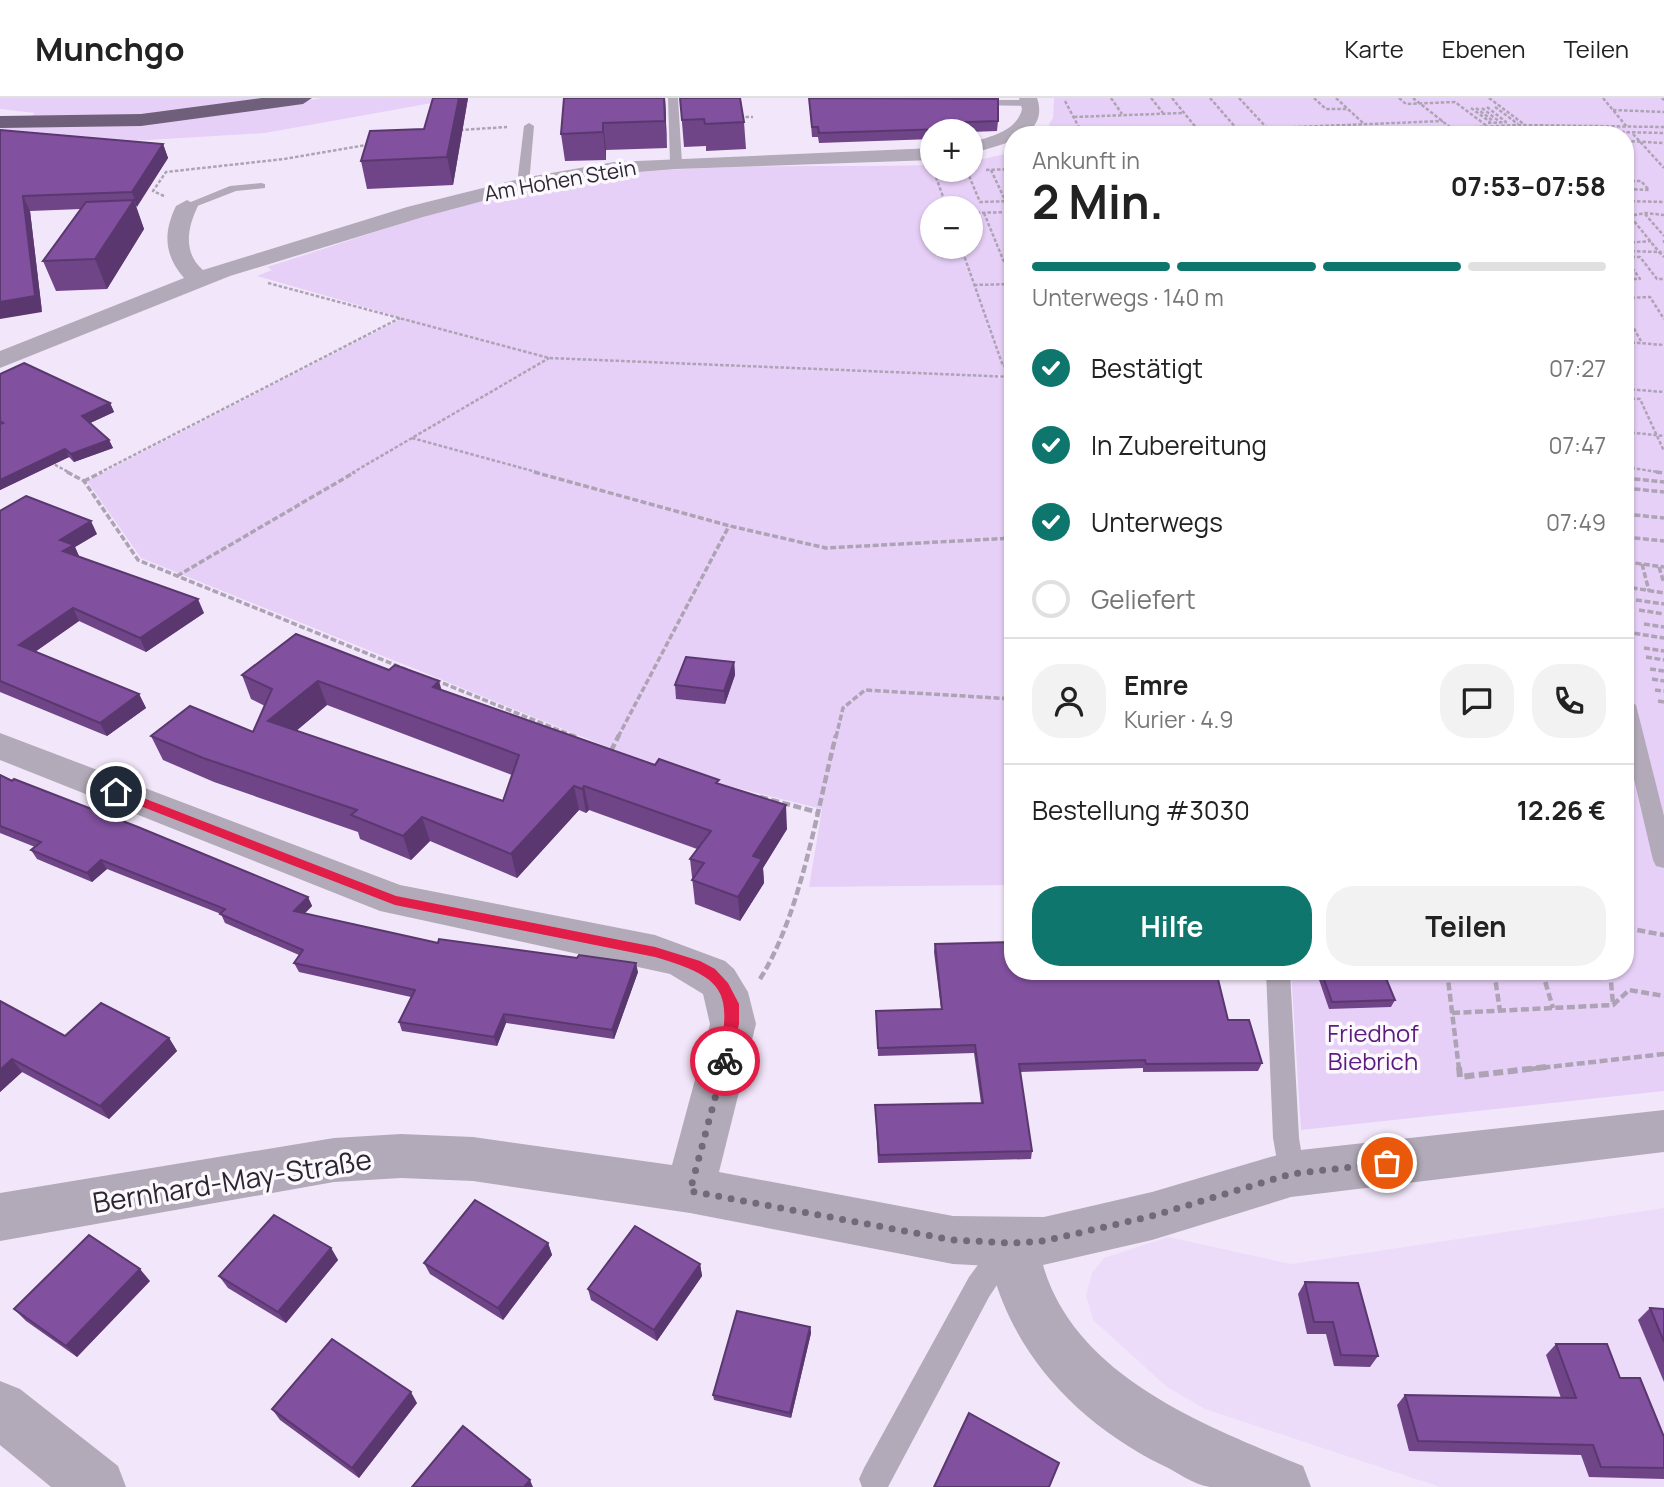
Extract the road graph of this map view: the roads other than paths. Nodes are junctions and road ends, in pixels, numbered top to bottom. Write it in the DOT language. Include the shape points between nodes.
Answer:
graph roads {
  1 [pos="200,98"];
  2 [pos="303,98"];
  3 [pos="673,98"];
  4 [pos="1030,100"];
  5 [pos="952,103"];
  6 [pos="0,114"];
  7 [pos="0,122"];
  8 [pos="529,126"];
  9 [pos="1022,126"];
  10 [pos="1004,135"];
  11 [pos="983,143"];
  12 [pos="676,163"];
  13 [pos="920,166"];
  14 [pos="523,184"];
  15 [pos="261,186"];
  16 [pos="187,206"];
  17 [pos="199,279"];
  18 [pos="0,360"];
  19 [pos="1634,738"];
  20 [pos="0,746"];
  21 [pos="1664,860"];
  22 [pos="1278,980"];
  23 [pos="1664,1130"];
  24 [pos="1291,1174"];
  25 [pos="690,1191"];
  26 [pos="0,1217"];
  27 [pos="1011,1243"];
  28 [pos="0,1409"];
  29 [pos="876,1479"];
  30 [pos="97,1487"];
  31 [pos="1282,1487"];
  1 -- 6 [label="highway" via="116,114"];
  2 -- 7 [label="highway" via="141,121"];
  3 -- 12 [label="lane"];
  4 -- 5 [label="lane"];
  4 -- 9 [label="street" via="1031,116"];
  8 -- 14 [label="lane"];
  10 -- 11 [label="street"];
  12 -- 13 [label="street, Am Hohen Stein"];
  12 -- 14 [label="street, Am Hohen Stein"];
  14 -- 17 [label="street, Am Hohen Stein" via="415,212"];
  15 -- 16 [label="lane" via="234,188"];
  16 -- 17 [label="street" via="176,231 179,257"];
  17 -- 18 [label="street, Am Hohen Stein"];
  19 -- 21 [label="lane"];
  20 -- 25 [label="street" via="395,900 655,952 711,973 732,1004 728,1047"];
  22 -- 24 [label="lane"];
  23 -- 24 [label="street, Bernhard-May-Straße"];
  24 -- 27 [label="street, Bernhard-May-Straße" via="1152,1216 1044,1241"];
  25 -- 26 [label="street, Bernhard-May-Straße" via="473,1158 401,1156 334,1160"];
  25 -- 27 [label="street, Bernhard-May-Straße" via="953,1240"];
  27 -- 29 [label="lane" via="979,1287"];
  27 -- 31 [label="street" via="1034,1313 1084,1377 1158,1434"];
  28 -- 30 [label="street"];
}
